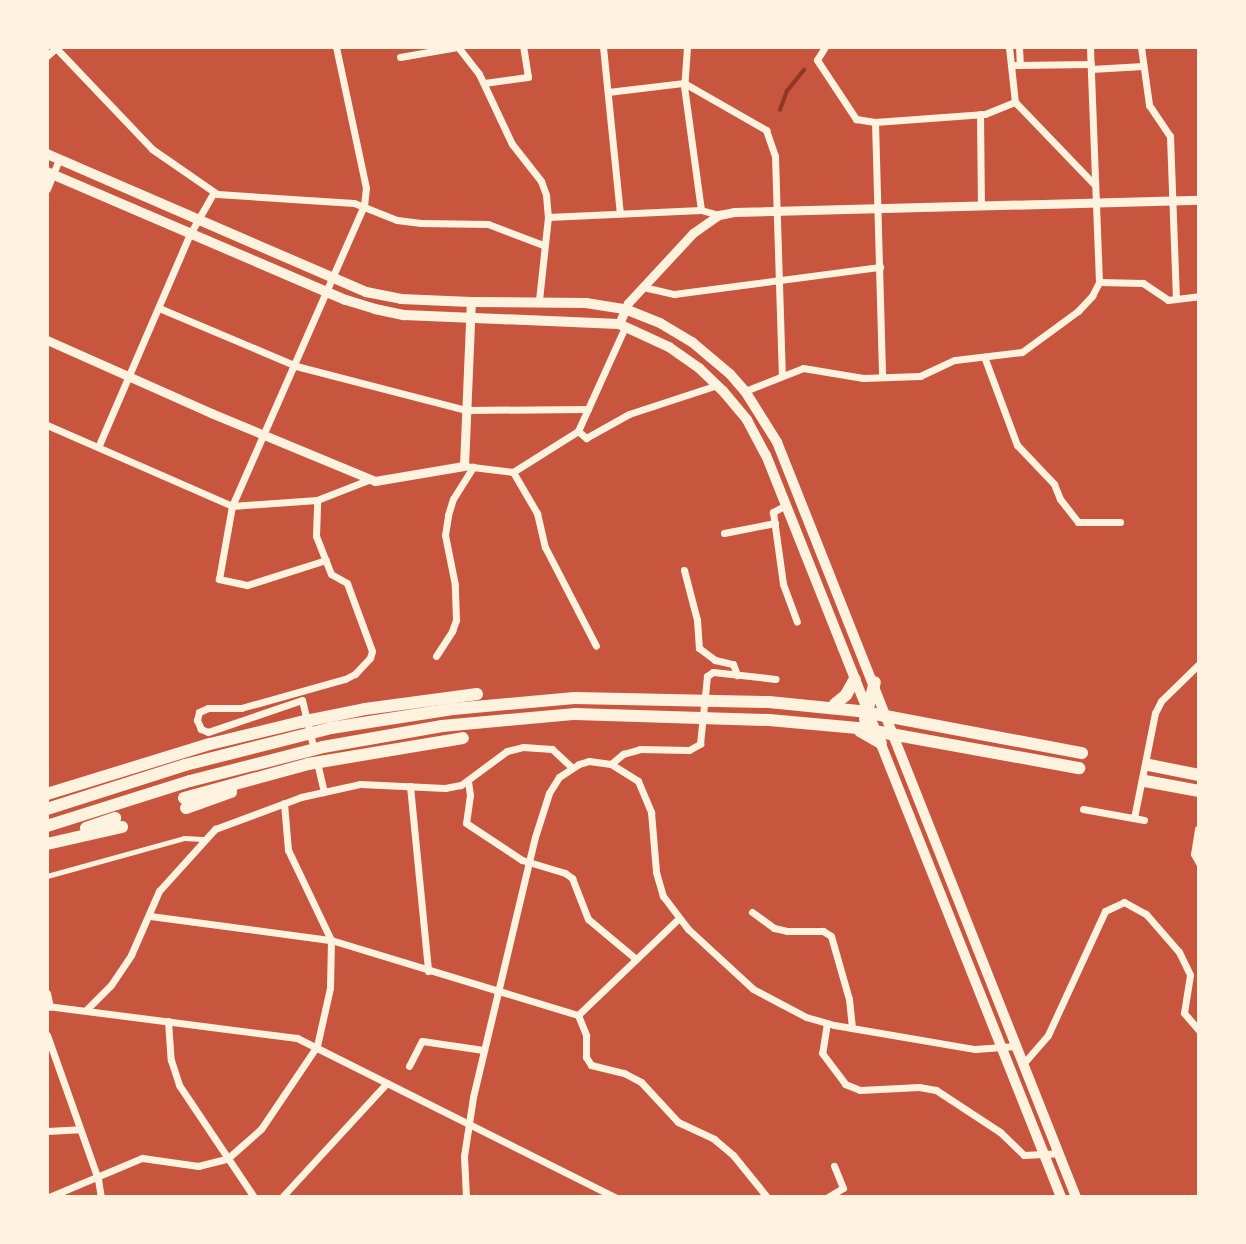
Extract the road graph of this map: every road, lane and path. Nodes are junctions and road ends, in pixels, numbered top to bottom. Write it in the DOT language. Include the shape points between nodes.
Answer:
graph roads {
  1 [pos="337,47"];
  2 [pos="458,47"];
  3 [pos="523,47"];
  4 [pos="603,47"];
  5 [pos="687,47"];
  6 [pos="825,47"];
  7 [pos="1009,47"];
  8 [pos="1019,47"];
  9 [pos="1090,47"];
  10 [pos="1141,47"];
  11 [pos="56,48"];
  12 [pos="47,56"];
  13 [pos="400,57"];
  14 [pos="1011,65"];
  15 [pos="1020,65"];
  16 [pos="1143,66"];
  17 [pos="1091,67"];
  18 [pos="484,83"];
  19 [pos="684,83"];
  20 [pos="608,92"];
  21 [pos="1015,102"];
  22 [pos="981,114"];
  23 [pos="875,122"];
  24 [pos="47,154"];
  25 [pos="59,159"];
  26 [pos="50,173"];
  27 [pos="1095,186"];
  28 [pos="47,189"];
  29 [pos="214,192"];
  30 [pos="1199,200"];
  31 [pos="1171,201"];
  32 [pos="1096,203"];
  33 [pos="364,206"];
  34 [pos="981,206"];
  35 [pos="879,209"];
  36 [pos="701,210"];
  37 [pos="775,212"];
  38 [pos="620,213"];
  39 [pos="719,215"];
  40 [pos="548,217"];
  41 [pos="198,219"];
  42 [pos="190,234"];
  43 [pos="543,245"];
  44 [pos="880,267"];
  45 [pos="333,278"];
  46 [pos="778,281"];
  47 [pos="1099,282"];
  48 [pos="643,287"];
  49 [pos="328,292"];
  50 [pos="1199,296"];
  51 [pos="1175,298"];
  52 [pos="539,300"];
  53 [pos="471,302"];
  54 [pos="159,308"];
  55 [pos="625,309"];
  56 [pos="470,316"];
  57 [pos="622,326"];
  58 [pos="47,340"];
  59 [pos="985,359"];
  60 [pos="296,366"];
  61 [pos="782,375"];
  62 [pos="130,376"];
  63 [pos="882,377"];
  64 [pos="717,385"];
  65 [pos="746,391"];
  66 [pos="587,409"];
  67 [pos="466,410"];
  68 [pos="47,425"];
  69 [pos="578,430"];
  70 [pos="265,434"];
  71 [pos="99,445"];
  72 [pos="468,467"];
  73 [pos="513,472"];
  74 [pos="368,480"];
  75 [pos="317,500"];
  76 [pos="786,505"];
  77 [pos="232,506"];
  78 [pos="1120,522"];
  79 [pos="775,523"];
  80 [pos="724,533"];
  81 [pos="326,560"];
  82 [pos="684,570"];
  83 [pos="797,622"];
  84 [pos="596,646"];
  85 [pos="436,656"];
  86 [pos="1199,664"];
  87 [pos="737,675"];
  88 [pos="776,679"];
  89 [pos="855,679"];
  90 [pos="875,682"];
  91 [pos="477,694"];
  92 [pos="804,702"];
  93 [pos="835,704"];
  94 [pos="868,715"];
  95 [pos="800,726"];
  96 [pos="892,726"];
  97 [pos="853,729"];
  98 [pos="463,738"];
  99 [pos="881,743"];
  100 [pos="1082,753"];
  101 [pos="611,764"];
  102 [pos="1149,765"];
  103 [pos="571,767"];
  104 [pos="1079,768"];
  105 [pos="1199,775"];
  106 [pos="468,781"];
  107 [pos="1145,781"];
  108 [pos="410,786"];
  109 [pos="1199,791"];
  110 [pos="324,792"];
  111 [pos="47,794"];
  112 [pos="185,803"];
  113 [pos="284,803"];
  114 [pos="47,808"];
  115 [pos="1083,809"];
  116 [pos="116,817"];
  117 [pos="1134,818"];
  118 [pos="1144,820"];
  119 [pos="47,826"];
  120 [pos="1198,829"];
  121 [pos="203,839"];
  122 [pos="47,843"];
  123 [pos="1199,863"];
  124 [pos="529,864"];
  125 [pos="47,876"];
  126 [pos="752,912"];
  127 [pos="150,916"];
  128 [pos="678,919"];
  129 [pos="331,940"];
  130 [pos="636,959"];
  131 [pos="428,971"];
  132 [pos="498,990"];
  133 [pos="47,993"];
  134 [pos="49,1007"];
  135 [pos="86,1010"];
  136 [pos="578,1015"];
  137 [pos="168,1021"];
  138 [pos="827,1023"];
  139 [pos="852,1028"];
  140 [pos="1197,1029"];
  141 [pos="47,1035"];
  142 [pos="317,1046"];
  143 [pos="1016,1046"];
  144 [pos="1002,1048"];
  145 [pos="483,1050"];
  146 [pos="1023,1064"];
  147 [pos="409,1066"];
  148 [pos="387,1083"];
  149 [pos="470,1124"];
  150 [pos="80,1129"];
  151 [pos="47,1132"];
  152 [pos="1059,1153"];
  153 [pos="1044,1155"];
  154 [pos="227,1160"];
  155 [pos="834,1166"];
  156 [pos="98,1179"];
  157 [pos="613,1196"];
  158 [pos="49,1197"];
  159 [pos="101,1197"];
  160 [pos="254,1197"];
  161 [pos="282,1197"];
  162 [pos="466,1197"];
  163 [pos="767,1197"];
  164 [pos="828,1197"];
  165 [pos="1061,1197"];
  166 [pos="1076,1197"];
  1 -- 33 [label="street" via="366,188"];
  2 -- 13 [label="street"];
  2 -- 18 [label="street"];
  3 -- 18 [label="street" via="528,77"];
  4 -- 20 [label="street"];
  5 -- 19 [label="street"];
  6 -- 23 [label="street" via="817,60 836,90 856,119"];
  7 -- 14 [label="street"];
  8 -- 15 [label="street"];
  9 -- 17 [label="street"];
  10 -- 16 [label="street"];
  11 -- 12 [label="street"];
  11 -- 29 [label="street" via="152,149"];
  14 -- 15 [label="street"];
  14 -- 21 [label="street"];
  15 -- 17 [label="street"];
  16 -- 17 [label="street"];
  16 -- 31 [label="street" via="1149,105 1170,136"];
  17 -- 27 [label="street"];
  18 -- 40 [label="street" via="512,145 541,181"];
  19 -- 20 [label="street"];
  19 -- 36 [label="street"];
  19 -- 37 [label="street" via="766,130 775,156"];
  20 -- 38 [label="street"];
  21 -- 22 [label="street"];
  21 -- 27 [label="street"];
  22 -- 23 [label="street"];
  22 -- 34 [label="street"];
  23 -- 35 [label="street"];
  24 -- 25 [label="main road"];
  25 -- 26 [label="street"];
  25 -- 41 [label="main road"];
  26 -- 28 [label="street"];
  26 -- 42 [label="main road"];
  27 -- 32 [label="street"];
  29 -- 33 [label="street"];
  29 -- 41 [label="street"];
  30 -- 31 [label="street"];
  31 -- 32 [label="street"];
  31 -- 51 [label="street"];
  32 -- 34 [label="street"];
  32 -- 47 [label="street"];
  33 -- 43 [label="street" via="397,220 488,224"];
  33 -- 45 [label="street"];
  34 -- 35 [label="street"];
  35 -- 37 [label="street"];
  35 -- 44 [label="street"];
  36 -- 38 [label="street"];
  36 -- 39 [label="street"];
  37 -- 39 [label="street"];
  37 -- 46 [label="street"];
  38 -- 40 [label="street"];
  39 -- 48 [label="street" via="693,233"];
  40 -- 43 [label="street"];
  41 -- 42 [label="street"];
  41 -- 45 [label="main road"];
  42 -- 49 [label="main road"];
  42 -- 54 [label="street"];
  43 -- 52 [label="street"];
  44 -- 46 [label="street"];
  44 -- 63 [label="street"];
  45 -- 49 [label="street"];
  45 -- 53 [label="main road" via="366,292 401,299"];
  46 -- 48 [label="street" via="674,294"];
  46 -- 61 [label="street"];
  47 -- 51 [label="street" via="1143,283 1162,299"];
  47 -- 59 [label="street" via="1078,311 1042,338 1021,352"];
  48 -- 55 [label="street"];
  49 -- 56 [label="main road" via="404,315"];
  49 -- 60 [label="street"];
  50 -- 51 [label="street"];
  52 -- 53 [label="main road"];
  52 -- 55 [label="main road"];
  53 -- 56 [label="street"];
  54 -- 60 [label="street"];
  54 -- 62 [label="street"];
  55 -- 57 [label="street"];
  55 -- 65 [label="main road" via="692,342"];
  56 -- 57 [label="main road"];
  56 -- 67 [label="street"];
  57 -- 64 [label="main road" via="669,347"];
  57 -- 66 [label="street"];
  58 -- 62 [label="street"];
  59 -- 63 [label="street" via="955,360 920,376"];
  59 -- 78 [label="street" via="1017,444 1054,484 1078,522"];
  60 -- 67 [label="street"];
  60 -- 70 [label="street"];
  61 -- 63 [label="street" via="803,368"];
  61 -- 65 [label="street"];
  62 -- 70 [label="street"];
  62 -- 71 [label="street"];
  64 -- 69 [label="street" via="629,414 586,438"];
  64 -- 76 [label="main road" via="756,435"];
  65 -- 90 [label="main road" via="777,442"];
  66 -- 67 [label="street"];
  66 -- 69 [label="street"];
  67 -- 72 [label="street"];
  68 -- 71 [label="street"];
  69 -- 73 [label="street"];
  70 -- 74 [label="street"];
  70 -- 77 [label="street"];
  71 -- 77 [label="street"];
  72 -- 73 [label="street"];
  72 -- 74 [label="street"];
  72 -- 85 [label="street" via="453,499 445,535 455,585 456,620"];
  73 -- 84 [label="street" via="537,513 548,554"];
  74 -- 75 [label="street"];
  75 -- 77 [label="street"];
  75 -- 81 [label="street" via="316,536"];
  76 -- 79 [label="street" via="773,512"];
  76 -- 89 [label="main road"];
  77 -- 81 [label="street" via="219,579 247,586"];
  79 -- 80 [label="street"];
  79 -- 83 [label="street" via="783,583"];
  81 -- 110 [label="street" via="331,574 348,583 372,651 365,665 345,679 265,703 208,708 197,720 208,732 302,701"];
  82 -- 87 [label="street" via="699,648 715,660 733,664"];
  86 -- 117 [label="street" via="1161,701 1155,713"];
  87 -- 88 [label="street"];
  87 -- 101 [label="street" via="713,672 707,676 700,744 689,750 640,749"];
  89 -- 93 [label="highway"];
  89 -- 94 [label="main road"];
  90 -- 94 [label="highway"];
  90 -- 96 [label="main road"];
  91 -- 111 [label="highway" via="301,722"];
  92 -- 93 [label="highway"];
  93 -- 94 [label="highway"];
  94 -- 96 [label="highway"];
  94 -- 97 [label="highway"];
  94 -- 99 [label="main road"];
  95 -- 97 [label="highway"];
  96 -- 143 [label="main road"];
  97 -- 99 [label="highway"];
  98 -- 112 [label="highway" via="308,764"];
  99 -- 144 [label="main road"];
  100 -- 114 [label="highway" via="859,711 769,702 575,698 453,709 331,728 185,765"];
  101 -- 103 [label="street"];
  101 -- 128 [label="street" via="638,781 648,801 656,872 663,896"];
  102 -- 105 [label="highway"];
  103 -- 106 [label="street" via="552,749 523,747 507,751"];
  103 -- 124 [label="street" via="549,793"];
  104 -- 116 [label="highway" via="858,728 769,720 575,714 376,736 252,763"];
  106 -- 108 [label="street" via="445,788"];
  106 -- 124 [label="street" via="466,822"];
  107 -- 109 [label="highway"];
  108 -- 110 [label="street" via="375,783"];
  108 -- 131 [label="street"];
  110 -- 113 [label="street"];
  113 -- 121 [label="street" via="215,829"];
  113 -- 129 [label="street" via="288,850"];
  115 -- 117 [label="street"];
  116 -- 119 [label="highway"];
  116 -- 122 [label="highway"];
  117 -- 118 [label="street"];
  120 -- 123 [label="street" via="1194,854"];
  121 -- 125 [label="street" via="184,838"];
  121 -- 127 [label="street" via="159,891"];
  124 -- 130 [label="street" via="572,878 588,919"];
  124 -- 132 [label="street"];
  126 -- 139 [label="street" via="774,928 823,931 831,936 849,999"];
  127 -- 129 [label="street"];
  127 -- 135 [label="street" via="118,975"];
  128 -- 130 [label="street"];
  128 -- 138 [label="street" via="753,989 783,1007"];
  129 -- 131 [label="street"];
  129 -- 142 [label="street" via="330,988"];
  130 -- 136 [label="street"];
  131 -- 132 [label="street"];
  132 -- 136 [label="street"];
  132 -- 145 [label="street"];
  133 -- 134 [label="street"];
  134 -- 135 [label="street"];
  135 -- 137 [label="street"];
  136 -- 163 [label="street" via="591,1065 641,1082 678,1122 714,1139 733,1155"];
  137 -- 142 [label="street" via="297,1038"];
  137 -- 154 [label="street" via="174,1074"];
  138 -- 139 [label="street"];
  138 -- 153 [label="street" via="822,1053 845,1084 860,1090 936,1090 1000,1132 1024,1155"];
  139 -- 144 [label="street" via="975,1049"];
  140 -- 146 [label="street" via="1184,1013 1190,975 1186,965 1157,924 1124,902 1105,911 1048,1035"];
  141 -- 150 [label="street"];
  142 -- 148 [label="street"];
  142 -- 154 [label="street" via="261,1129"];
  143 -- 144 [label="street"];
  143 -- 146 [label="main road"];
  144 -- 153 [label="main road"];
  145 -- 147 [label="street" via="422,1041"];
  145 -- 149 [label="street"];
  146 -- 152 [label="main road"];
  148 -- 149 [label="street"];
  148 -- 161 [label="street"];
  149 -- 157 [label="street"];
  149 -- 162 [label="street" via="464,1156"];
  150 -- 151 [label="street"];
  150 -- 156 [label="street"];
  152 -- 153 [label="street"];
  152 -- 166 [label="main road"];
  153 -- 165 [label="main road"];
  154 -- 156 [label="street" via="198,1166 142,1158"];
  154 -- 160 [label="street"];
  155 -- 164 [label="street" via="843,1188"];
  156 -- 158 [label="street"];
  156 -- 159 [label="street"];
}
